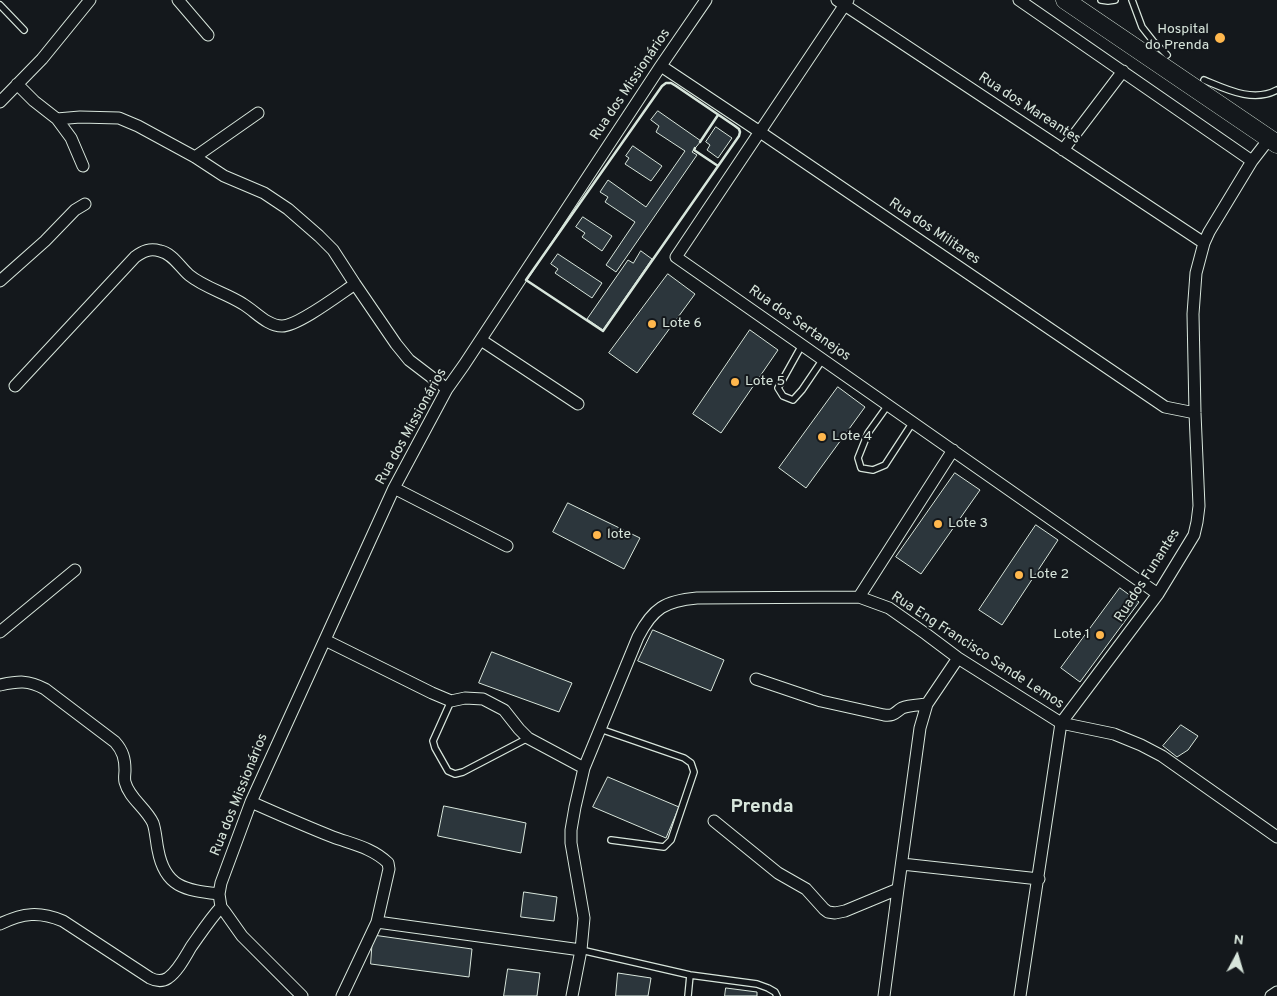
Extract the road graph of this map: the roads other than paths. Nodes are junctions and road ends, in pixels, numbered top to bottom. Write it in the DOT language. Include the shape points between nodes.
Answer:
graph roads {
  1 [pos="90,0"];
  2 [pos="178,0"];
  3 [pos="706,0"];
  4 [pos="1018,0"];
  5 [pos="1066,0"];
  6 [pos="1086,0"];
  7 [pos="1100,0"];
  8 [pos="1115,0"];
  9 [pos="1132,0"];
  10 [pos="843,2"];
  11 [pos="0,5"];
  12 [pos="24,30"];
  13 [pos="208,35"];
  14 [pos="1167,55"];
  15 [pos="661,66"];
  16 [pos="1123,71"];
  17 [pos="1204,80"];
  18 [pos="17,84"];
  19 [pos="1277,90"];
  20 [pos="0,102"];
  21 [pos="258,113"];
  22 [pos="57,119"];
  23 [pos="760,132"];
  24 [pos="1274,137"];
  25 [pos="1063,150"];
  26 [pos="194,157"];
  27 [pos="1252,160"];
  28 [pos="83,166"];
  29 [pos="85,204"];
  30 [pos="1204,243"];
  31 [pos="0,280"];
  32 [pos="355,284"];
  33 [pos="481,340"];
  34 [pos="802,345"];
  35 [pos="823,359"];
  36 [pos="15,386"];
  37 [pos="447,389"];
  38 [pos="578,404"];
  39 [pos="888,405"];
  40 [pos="1195,413"];
  41 [pos="913,422"];
  42 [pos="953,450"];
  43 [pos="394,488"];
  44 [pos="507,546"];
  45 [pos="75,570"];
  46 [pos="1158,594"];
  47 [pos="859,597"];
  48 [pos="0,632"];
  49 [pos="325,640"];
  50 [pos="958,658"];
  51 [pos="756,679"];
  52 [pos="0,685"];
  53 [pos="451,701"];
  54 [pos="927,704"];
  55 [pos="1062,723"];
  56 [pos="600,729"];
  57 [pos="528,738"];
  58 [pos="584,768"];
  59 [pos="250,802"];
  60 [pos="714,821"];
  61 [pos="1277,837"];
  62 [pos="610,840"];
  63 [pos="902,864"];
  64 [pos="1039,879"];
  65 [pos="898,889"];
  66 [pos="220,894"];
  67 [pos="222,907"];
  68 [pos="376,922"];
  69 [pos="0,924"];
  70 [pos="581,950"];
  71 [pos="690,975"];
  72 [pos="1277,992"];
  73 [pos="302,996"];
  74 [pos="342,996"];
  75 [pos="572,996"];
  76 [pos="688,996"];
  77 [pos="777,996"];
  78 [pos="884,996"];
  79 [pos="1020,996"];
  80 [pos="1271,996"];
  1 -- 18 [label="street"];
  2 -- 13 [label="street"];
  3 -- 15 [label="street, Rua dos Missionários"];
  4 -- 16 [label="street"];
  5 -- 24 [label="main road"];
  6 -- 14 [label="main road"];
  7 -- 8 [label="lane"];
  9 -- 14 [label="lane" via="1142,27"];
  10 -- 23 [label="street, Rua dos Sertanejos"];
  10 -- 25 [label="street, Rua dos Mareantes"];
  11 -- 12 [label="lane"];
  14 -- 17 [label="main road"];
  15 -- 23 [label="street, Rua dos Militares"];
  15 -- 33 [label="street, Rua dos Missionários"];
  16 -- 25 [label="street"];
  16 -- 27 [label="street"];
  17 -- 19 [label="lane" via="1244,95 1257,96"];
  17 -- 24 [label="main road"];
  18 -- 20 [label="street"];
  18 -- 22 [label="street"];
  21 -- 26 [label="street"];
  22 -- 26 [label="street" via="119,118"];
  22 -- 28 [label="street" via="71,138"];
  23 -- 34 [label="street, Rua dos Sertanejos" via="676,257"];
  23 -- 40 [label="street, Rua dos Militares" via="1165,407"];
  24 -- 27 [label="street, Ruados Funantes"];
  25 -- 30 [label="street, Rua dos Mareantes"];
  26 -- 32 [label="street" via="224,176 264,193 288,210 333,250"];
  27 -- 30 [label="street, Ruados Funantes"];
  29 -- 31 [label="street" via="74,210 45,241"];
  30 -- 40 [label="street, Ruados Funantes" via="1196,273 1193,314"];
  32 -- 36 [label="street" via="298,322 283,326 268,322 242,303 190,276 167,253 146,250 135,257"];
  32 -- 37 [label="street" via="409,360"];
  33 -- 37 [label="street, Rua dos Missionários"];
  33 -- 38 [label="street"];
  34 -- 35 [label="street, Rua dos Sertanejos"];
  34 -- 35 [label="lane" via="778,388 783,396 793,400"];
  35 -- 39 [label="street, Rua dos Sertanejos"];
  37 -- 43 [label="street, Rua dos Missionários"];
  39 -- 41 [label="street, Rua dos Sertanejos"];
  39 -- 41 [label="lane" via="868,433 858,458 862,468 873,470 886,465"];
  40 -- 46 [label="street, Ruados Funantes" via="1197,522 1194,536"];
  41 -- 42 [label="street, Rua dos Sertanejos"];
  42 -- 46 [label="street, Rua dos Sertanejos"];
  42 -- 47 [label="street"];
  43 -- 44 [label="street"];
  43 -- 49 [label="street, Rua dos Missionários"];
  45 -- 48 [label="street"];
  46 -- 55 [label="street, Ruados Funantes"];
  47 -- 50 [label="street, Rua Eng Francisco Sande Lemos" via="889,608"];
  47 -- 56 [label="street, Rua Eng Francisco Sande Lemos" via="697,598 666,605 646,621"];
  49 -- 53 [label="street"];
  49 -- 59 [label="street, Rua dos Missionários"];
  50 -- 54 [label="street"];
  50 -- 55 [label="street, Rua Eng Francisco Sande Lemos"];
  51 -- 54 [label="street" via="820,701 884,715 891,716 902,708"];
  52 -- 66 [label="street" via="20,681 36,684 115,742 124,756 124,780 153,824 163,869 169,878 193,891"];
  53 -- 57 [label="street" via="483,699 504,710"];
  53 -- 57 [label="lane" via="433,741 448,772 463,772"];
  54 -- 63 [label="street" via="920,728"];
  55 -- 61 [label="street" via="1114,734 1162,756"];
  55 -- 64 [label="street, Ruados Funantes"];
  56 -- 58 [label="street, Rua Eng Francisco Sande Lemos"];
  56 -- 62 [label="lane" via="684,758 691,763 694,772 671,840 664,847"];
  57 -- 58 [label="street"];
  58 -- 70 [label="street, Rua Eng Francisco Sande Lemos" via="572,822 571,843 584,918"];
  59 -- 66 [label="street, Rua dos Missionários" via="224,873"];
  59 -- 68 [label="street" via="376,853 388,862"];
  60 -- 65 [label="street" via="778,873 806,889 828,912 845,911"];
  63 -- 64 [label="street"];
  63 -- 65 [label="street"];
  64 -- 79 [label="street, Ruados Funantes"];
  65 -- 78 [label="street"];
  66 -- 67 [label="street, Rua dos Missionários"];
  67 -- 69 [label="street" via="176,971 169,978 157,981 53,917 34,914"];
  67 -- 73 [label="street" via="242,936"];
  68 -- 70 [label="street"];
  68 -- 74 [label="street"];
  70 -- 71 [label="lane"];
  70 -- 75 [label="street, Rua Eng Francisco Sande Lemos"];
  71 -- 76 [label="lane"];
  71 -- 77 [label="lane" via="757,984"];
  72 -- 80 [label="street"];
}
